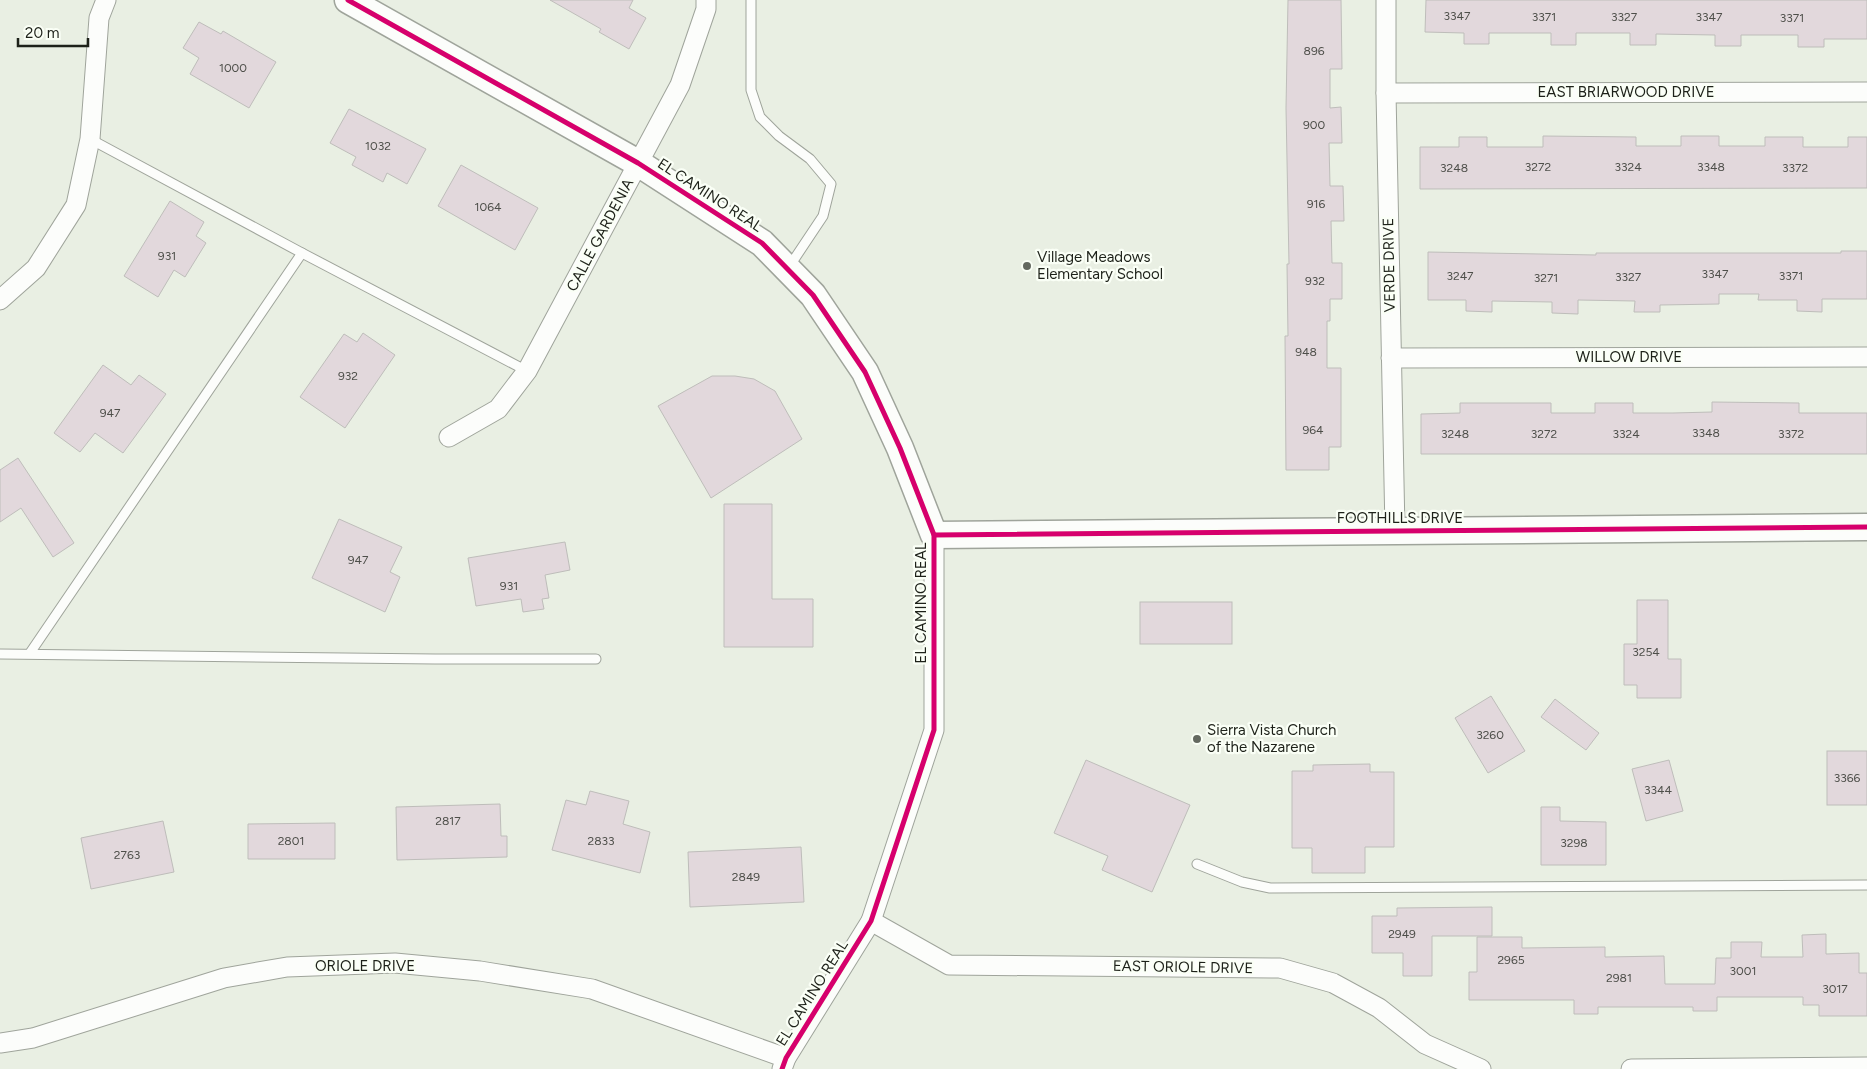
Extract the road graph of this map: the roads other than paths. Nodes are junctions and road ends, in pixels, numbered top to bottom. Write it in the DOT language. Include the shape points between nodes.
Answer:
graph roads {
  1 [pos="106,0"];
  2 [pos="348,0"];
  3 [pos="706,0"];
  4 [pos="751,0"];
  5 [pos="1386,0"];
  6 [pos="1867,92"];
  7 [pos="1386,93"];
  8 [pos="90,139"];
  9 [pos="638,163"];
  10 [pos="302,253"];
  11 [pos="787,269"];
  12 [pos="0,300"];
  13 [pos="1867,357"];
  14 [pos="1391,358"];
  15 [pos="527,370"];
  16 [pos="449,437"];
  17 [pos="1867,528"];
  18 [pos="1395,530"];
  19 [pos="934,535"];
  20 [pos="30,653"];
  21 [pos="0,654"];
  22 [pos="596,659"];
  23 [pos="1197,864"];
  24 [pos="1867,885"];
  25 [pos="871,921"];
  26 [pos="0,1042"];
  27 [pos="784,1064"];
  28 [pos="1867,1067"];
  29 [pos="1482,1069"];
  30 [pos="1632,1069"];
  1 -- 8 [label="street" via="99,18"];
  2 -- 9 [label="street, EL CAMINO REAL"];
  3 -- 9 [label="street, CALLE GARDENIA" via="706,9 680,85"];
  4 -- 11 [label="lane" via="751,90 760,118 810,159 831,184 823,216"];
  5 -- 7 [label="street, VERDE DRIVE"];
  6 -- 7 [label="street, EAST BRIARWOOD DRIVE"];
  7 -- 14 [label="street, VERDE DRIVE"];
  8 -- 10 [label="lane"];
  8 -- 12 [label="street" via="76,205 36,268"];
  9 -- 11 [label="street, EL CAMINO REAL" via="762,243"];
  9 -- 15 [label="street, CALLE GARDENIA"];
  10 -- 15 [label="lane"];
  10 -- 20 [label="lane"];
  11 -- 19 [label="street, EL CAMINO REAL" via="813,295 864,372 900,448"];
  13 -- 14 [label="street, WILLOW DRIVE"];
  14 -- 18 [label="street, VERDE DRIVE"];
  15 -- 16 [label="street, CALLE GARDENIA" via="498,409"];
  17 -- 18 [label="street, FOOTHILLS DRIVE"];
  18 -- 19 [label="street, FOOTHILLS DRIVE"];
  19 -- 25 [label="street, EL CAMINO REAL" via="934,730"];
  20 -- 21 [label="lane"];
  20 -- 22 [label="lane"];
  23 -- 24 [label="lane" via="1242,882 1270,888"];
  25 -- 27 [label="street, EL CAMINO REAL"];
  25 -- 29 [label="street, EAST ORIOLE DRIVE" via="949,965 1280,968 1333,983 1379,1008 1425,1044"];
  26 -- 27 [label="street, ORIOLE DRIVE" via="33,1038 224,978 287,967 395,962 480,971 592,990"];
  28 -- 30 [label="street"];
}
